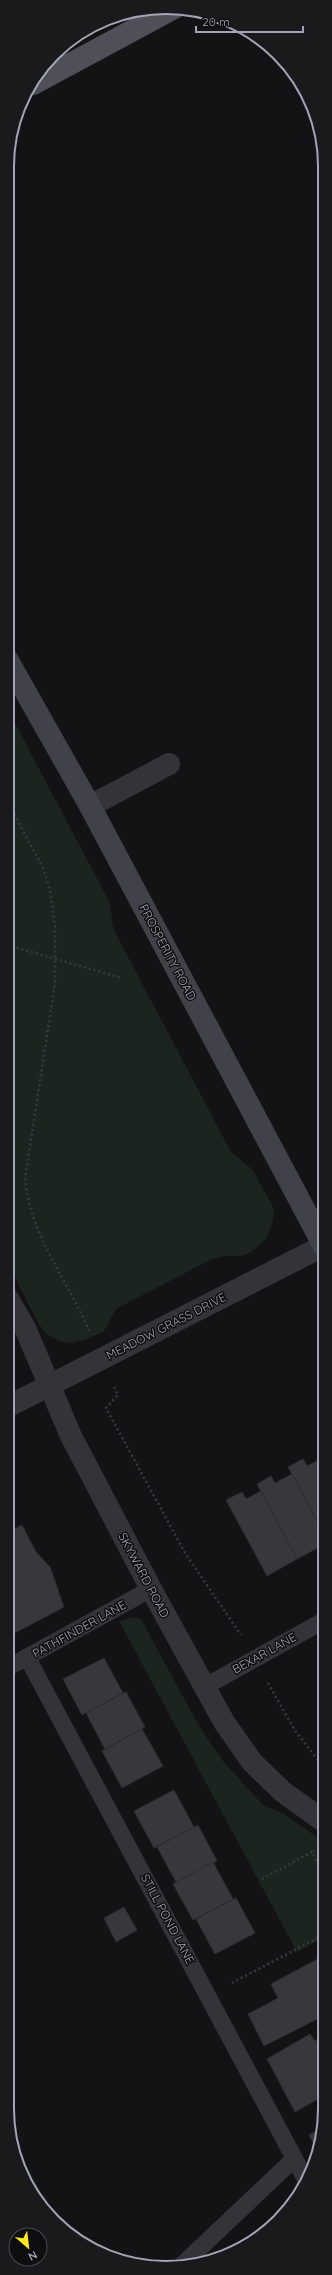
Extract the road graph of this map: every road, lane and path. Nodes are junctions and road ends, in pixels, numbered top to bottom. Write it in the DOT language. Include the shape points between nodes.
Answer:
graph roads {
  1 [pos="163,14"];
  2 [pos="41,79"];
  3 [pos="14,671"];
  4 [pos="169,764"];
  5 [pos="90,806"];
  6 [pos="14,814"];
  7 [pos="14,947"];
  8 [pos="56,959"];
  9 [pos="122,978"];
  10 [pos="318,1235"];
  11 [pos="318,1249"];
  12 [pos="14,1309"];
  13 [pos="91,1336"];
  14 [pos="49,1385"];
  15 [pos="118,1395"];
  16 [pos="14,1402"];
  17 [pos="151,1589"];
  18 [pos="318,1624"];
  19 [pos="27,1657"];
  20 [pos="255,1658"];
  21 [pos="14,1664"];
  22 [pos="204,1687"];
  23 [pos="318,1760"];
  24 [pos="318,1817"];
  25 [pos="318,1863"];
  26 [pos="262,1879"];
  27 [pos="318,1938"];
  28 [pos="209,1995"];
  29 [pos="294,2159"];
  30 [pos="303,2174"];
  31 [pos="188,2260"];
  1 -- 2 [label="main road"];
  3 -- 5 [label="street, PROSPERITY ROAD"];
  4 -- 5 [label="street"];
  5 -- 10 [label="street, PROSPERITY ROAD"];
  6 -- 8 [label="path" via="43,868 50,890"];
  7 -- 8 [label="path"];
  8 -- 9 [label="path"];
  8 -- 13 [label="path" via="55,983 25,1180 27,1200 39,1233"];
  11 -- 14 [label="street, MEADOW GRASS DRIVE"];
  12 -- 14 [label="street, SKYWARD ROAD" via="25,1328"];
  14 -- 16 [label="street, MEADOW GRASS DRIVE"];
  14 -- 17 [label="street, SKYWARD ROAD" via="71,1436"];
  15 -- 20 [label="path" via="106,1408 184,1553"];
  17 -- 19 [label="lane, PATHFINDER LANE"];
  17 -- 22 [label="street, SKYWARD ROAD"];
  18 -- 20 [label="lane, BEXAR LANE"];
  19 -- 21 [label="lane, PATHFINDER LANE"];
  19 -- 28 [label="lane, STILL POND LANE"];
  20 -- 22 [label="lane, BEXAR LANE"];
  20 -- 23 [label="path" via="294,1729"];
  22 -- 24 [label="street, SKYWARD ROAD" via="224,1722 252,1762 283,1792"];
  25 -- 26 [label="path" via="312,1852"];
  27 -- 28 [label="path"];
  28 -- 29 [label="lane, STILL POND LANE"];
  29 -- 30 [label="lane, STILL POND LANE"];
  29 -- 31 [label="lane"];
}
